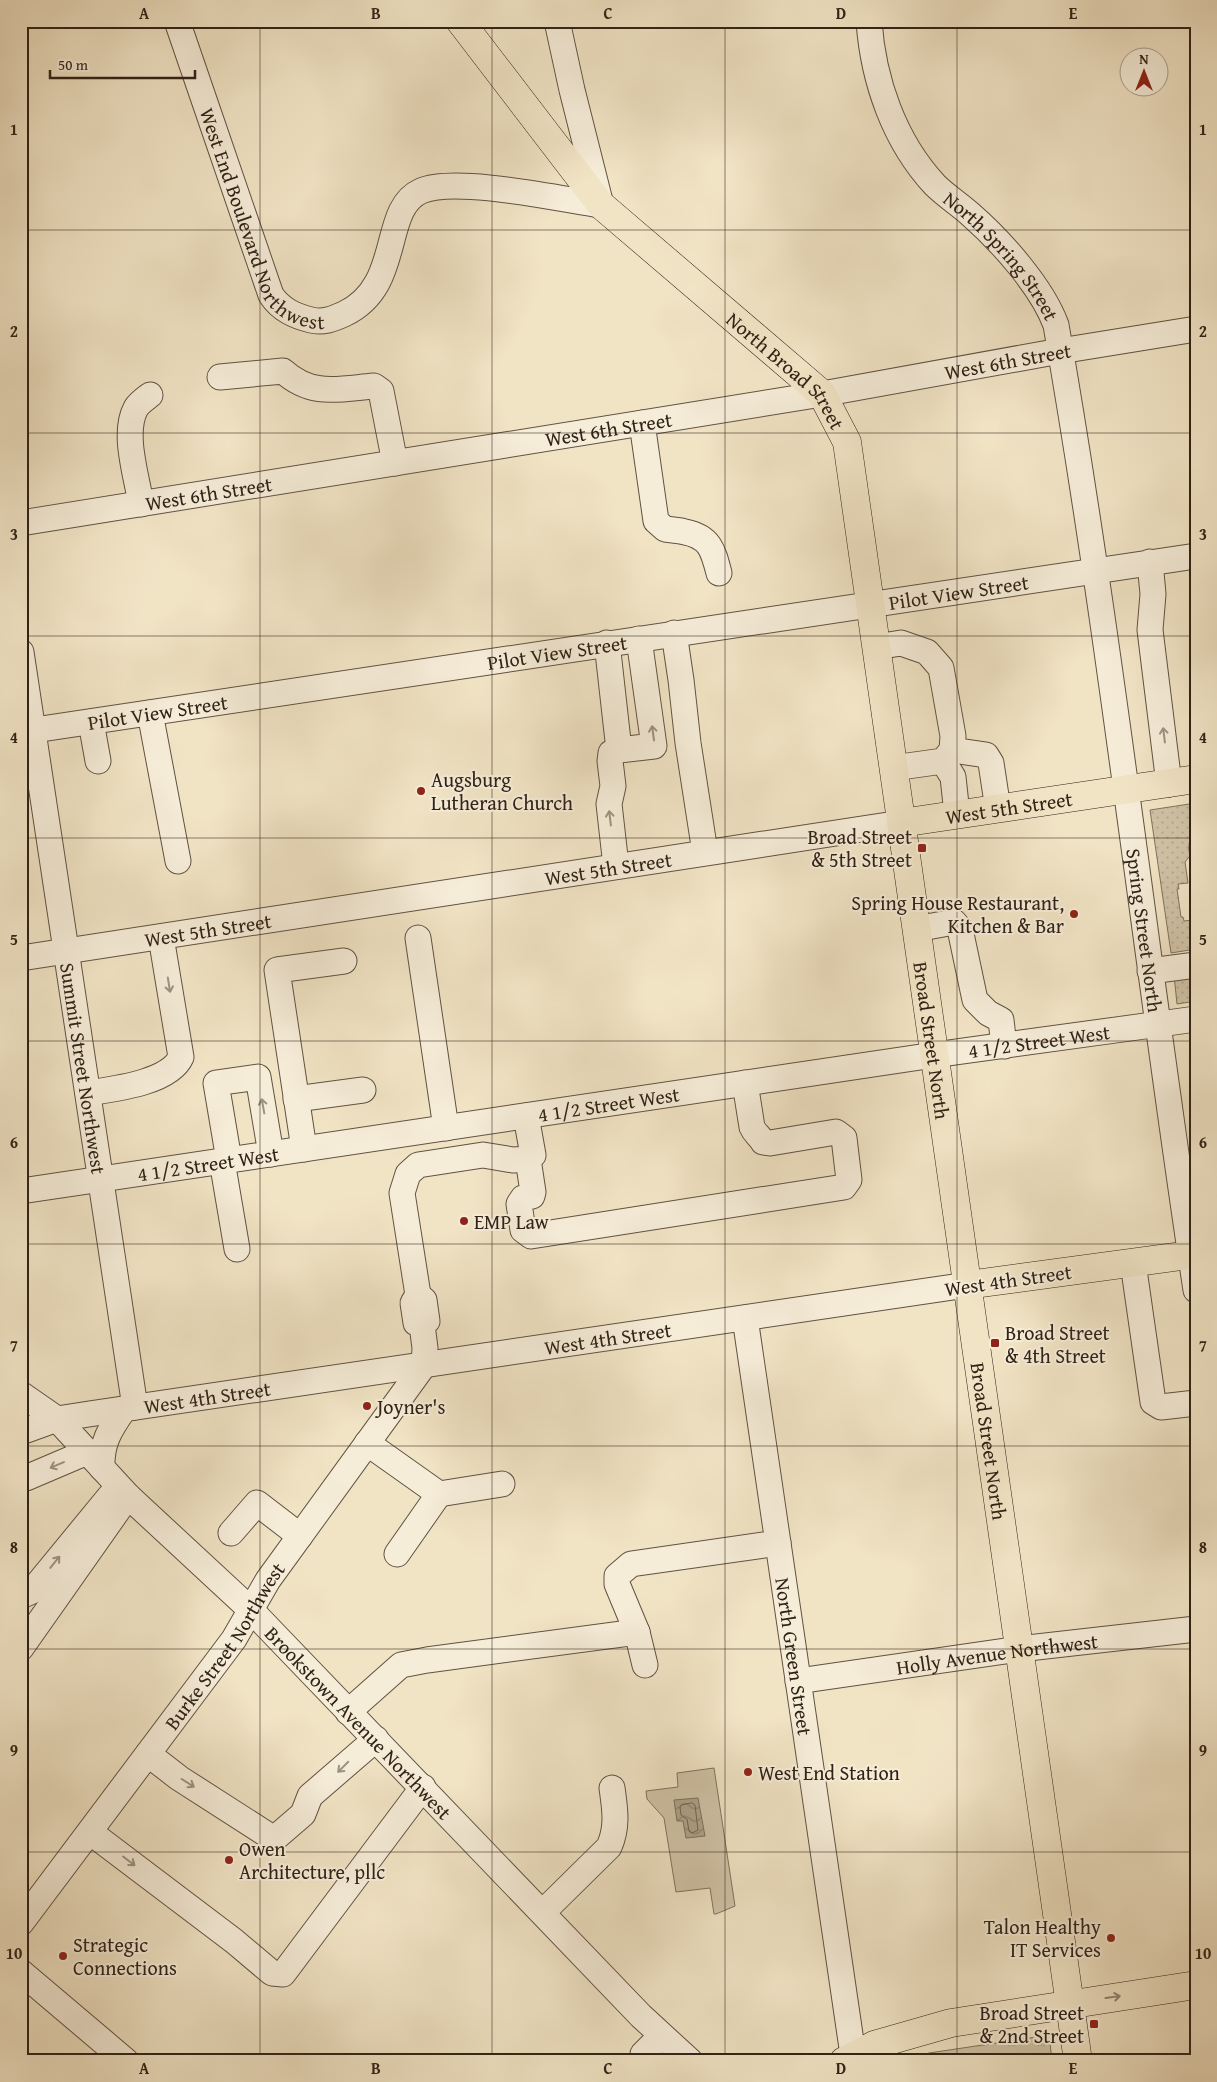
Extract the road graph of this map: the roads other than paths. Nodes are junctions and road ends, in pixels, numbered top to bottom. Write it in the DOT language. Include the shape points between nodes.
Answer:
graph roads {
  1 [pos="177,21"];
  2 [pos="460,21"];
  3 [pos="557,21"];
  4 [pos="870,21"];
  5 [pos="601,205"];
  6 [pos="1196,329"];
  7 [pos="1060,351"];
  8 [pos="220,376"];
  9 [pos="150,394"];
  10 [pos="822,394"];
  11 [pos="642,423"];
  12 [pos="395,463"];
  13 [pos="141,504"];
  14 [pos="21,523"];
  15 [pos="1196,556"];
  16 [pos="1150,562"];
  17 [pos="1094,570"];
  18 [pos="719,573"];
  19 [pos="870,604"];
  20 [pos="674,634"];
  21 [pos="639,639"];
  22 [pos="607,644"];
  23 [pos="876,647"];
  24 [pos="21,652"];
  25 [pos="150,713"];
  26 [pos="91,722"];
  27 [pos="28,732"];
  28 [pos="619,750"];
  29 [pos="948,756"];
  30 [pos="98,761"];
  31 [pos="893,768"];
  32 [pos="1196,780"];
  33 [pos="1169,784"];
  34 [pos="1126,790"];
  35 [pos="998,809"];
  36 [pos="956,814"];
  37 [pos="901,822"];
  38 [pos="705,852"];
  39 [pos="178,862"];
  40 [pos="616,866"];
  41 [pos="916,929"];
  42 [pos="160,936"];
  43 [pos="418,938"];
  44 [pos="66,951"];
  45 [pos="21,958"];
  46 [pos="344,961"];
  47 [pos="1196,965"];
  48 [pos="1150,971"];
  49 [pos="1196,1019"];
  50 [pos="1158,1024"];
  51 [pos="1004,1046"];
  52 [pos="934,1055"];
  53 [pos="752,1082"];
  54 [pos="363,1090"];
  55 [pos="88,1093"];
  56 [pos="296,1099"];
  57 [pos="520,1117"];
  58 [pos="446,1128"];
  59 [pos="304,1149"];
  60 [pos="271,1154"];
  61 [pos="527,1158"];
  62 [pos="226,1160"];
  63 [pos="101,1179"];
  64 [pos="21,1191"];
  65 [pos="237,1248"];
  66 [pos="1193,1255"];
  67 [pos="1133,1263"];
  68 [pos="967,1285"];
  69 [pos="1196,1290"];
  70 [pos="745,1318"];
  71 [pos="424,1365"];
  72 [pos="21,1394"];
  73 [pos="1196,1403"];
  74 [pos="130,1408"];
  75 [pos="56,1419"];
  76 [pos="21,1432"];
  77 [pos="367,1443"];
  78 [pos="109,1475"];
  79 [pos="26,1478"];
  80 [pos="502,1484"];
  81 [pos="439,1494"];
  82 [pos="231,1533"];
  83 [pos="300,1536"];
  84 [pos="778,1543"];
  85 [pos="397,1554"];
  86 [pos="21,1596"];
  87 [pos="251,1610"];
  88 [pos="1196,1629"];
  89 [pos="637,1632"];
  90 [pos="21,1648"];
  91 [pos="1019,1650"];
  92 [pos="644,1665"];
  93 [pos="798,1681"];
  94 [pos="348,1712"];
  95 [pos="376,1739"];
  96 [pos="148,1754"];
  97 [pos="423,1787"];
  98 [pos="612,1788"];
  99 [pos="90,1832"];
  100 [pos="543,1912"];
  101 [pos="21,1923"];
  102 [pos="21,1972"];
  103 [pos="1196,1985"];
  104 [pos="1070,2003"];
  105 [pos="662,2036"];
  106 [pos="849,2058"];
  107 [pos="126,2061"];
  108 [pos="652,2061"];
  109 [pos="690,2061"];
  110 [pos="1078,2061"];
  1 -- 5 [label="street, West End Boulevard Northwest" via="271,295 282,308 298,317 316,322 332,319 349,312 364,300 384,272 405,204 427,189 445,186 489,188"];
  2 -- 5 [label="main road, North Broad Street"];
  3 -- 5 [label="street"];
  4 -- 7 [label="street, North Spring Street" via="876,71 901,137 919,167 1020,267 1050,310"];
  5 -- 10 [label="main road, North Broad Street"];
  6 -- 7 [label="street, West 6th Street"];
  7 -- 10 [label="street, West 6th Street"];
  7 -- 17 [label="street, North Spring Street"];
  8 -- 12 [label="street" via="283,371 295,381 319,390 374,386 380,391"];
  9 -- 13 [label="street" via="136,408 130,431"];
  10 -- 11 [label="street, West 6th Street"];
  10 -- 19 [label="main road, North Broad Street" via="847,442"];
  11 -- 12 [label="street, West 6th Street"];
  11 -- 18 [label="street" via="656,521 665,528 699,535 712,549"];
  12 -- 13 [label="street, West 6th Street"];
  13 -- 14 [label="street, West 6th Street"];
  15 -- 16 [label="street, Pilot View Street"];
  16 -- 17 [label="street, Pilot View Street"];
  33 -- 16 [label="street, one-way" via="1150,630 1153,594"];
  17 -- 19 [label="street, Pilot View Street"];
  17 -- 34 [label="street, Spring Street North"];
  19 -- 20 [label="street, Pilot View Street"];
  19 -- 23 [label="main road, North Broad Street"];
  20 -- 21 [label="street, Pilot View Street"];
  20 -- 38 [label="street"];
  21 -- 22 [label="street, Pilot View Street"];
  28 -- 21 [label="street, one-way" via="654,746"];
  22 -- 25 [label="street, Pilot View Street"];
  22 -- 28 [label="street"];
  23 -- 29 [label="street" via="901,643 927,652 941,668 953,736"];
  23 -- 31 [label="main road, North Broad Street"];
  24 -- 27 [label="street, Summit Street Northwest"];
  25 -- 26 [label="street, Pilot View Street"];
  25 -- 39 [label="street"];
  26 -- 27 [label="street, Pilot View Street"];
  26 -- 30 [label="street"];
  27 -- 44 [label="street, Summit Street Northwest"];
  40 -- 28 [label="street, one-way" via="609,804 613,786 610,761 611,753"];
  29 -- 31 [label="street"];
  29 -- 35 [label="street" via="986,755 991,763"];
  29 -- 36 [label="street"];
  31 -- 37 [label="main road, North Broad Street"];
  32 -- 33 [label="main road, West 5th Street"];
  33 -- 34 [label="main road, West 5th Street"];
  34 -- 35 [label="main road, West 5th Street"];
  34 -- 48 [label="street, Spring Street North"];
  35 -- 36 [label="main road, West 5th Street"];
  36 -- 37 [label="main road, West 5th Street"];
  37 -- 38 [label="street, West 5th Street"];
  37 -- 41 [label="main road, Broad Street North"];
  38 -- 40 [label="street, West 5th Street"];
  40 -- 42 [label="street, West 5th Street"];
  41 -- 51 [label="street" via="954,922 960,929 975,1000 1001,1020"];
  41 -- 52 [label="main road, Broad Street North"];
  42 -- 44 [label="street, West 5th Street"];
  42 -- 55 [label="street, one-way" via="181,1057 177,1065 162,1074 129,1086"];
  43 -- 58 [label="street"];
  44 -- 45 [label="street, West 5th Street"];
  44 -- 55 [label="street, Summit Street Northwest"];
  46 -- 56 [label="street" via="277,970"];
  47 -- 48 [label="street"];
  48 -- 50 [label="street, Spring Street North"];
  49 -- 50 [label="street, 4 1/2 Street West"];
  50 -- 51 [label="street, 4 1/2 Street West"];
  50 -- 66 [label="street, Spring Street North"];
  51 -- 52 [label="street, 4 1/2 Street West"];
  52 -- 53 [label="street, 4 1/2 Street West"];
  52 -- 68 [label="main road, Broad Street North"];
  53 -- 57 [label="street, 4 1/2 Street West"];
  53 -- 61 [label="street" via="764,1126 760,1136 763,1142 836,1132 844,1138 849,1180 844,1187 531,1236 523,1230 519,1204 533,1192"];
  54 -- 56 [label="street"];
  55 -- 63 [label="street, Summit Street Northwest"];
  56 -- 59 [label="street"];
  57 -- 58 [label="street, 4 1/2 Street West"];
  57 -- 61 [label="street"];
  58 -- 59 [label="street, 4 1/2 Street West"];
  59 -- 60 [label="street, 4 1/2 Street West"];
  60 -- 62 [label="street, 4 1/2 Street West"];
  60 -- 62 [label="street, one-way" via="258,1077 216,1083"];
  61 -- 71 [label="street" via="512,1160 483,1154 418,1166 408,1174 402,1194 418,1295 413,1303 416,1323 422,1325 425,1348"];
  62 -- 63 [label="street, 4 1/2 Street West"];
  62 -- 65 [label="street"];
  63 -- 64 [label="street, 4 1/2 Street West"];
  63 -- 74 [label="street, Summit Street Northwest"];
  66 -- 67 [label="main road, West 4th Street"];
  66 -- 69 [label="street, Spring Street North"];
  67 -- 68 [label="main road, West 4th Street"];
  67 -- 73 [label="street" via="1153,1402 1161,1407"];
  68 -- 70 [label="street, West 4th Street"];
  68 -- 91 [label="main road, Broad Street North"];
  70 -- 71 [label="street, West 4th Street"];
  70 -- 84 [label="street, North Green Street"];
  71 -- 74 [label="street, West 4th Street"];
  71 -- 77 [label="street, Burke Street Northwest"];
  72 -- 75 [label="street, Brookstown Avenue Northwest"];
  74 -- 75 [label="street, West 4th Street"];
  74 -- 78 [label="street" via="108,1431 102,1455"];
  75 -- 76 [label="street, West 4th Street"];
  75 -- 78 [label="street, Brookstown Avenue Northwest"];
  77 -- 81 [label="street"];
  77 -- 83 [label="street, Burke Street Northwest"];
  78 -- 79 [label="street, one-way"];
  86 -- 78 [label="street, one-way" via="32,1591"];
  78 -- 87 [label="street, Brookstown Avenue Northwest"];
  78 -- 90 [label="street"];
  80 -- 81 [label="street"];
  81 -- 85 [label="street"];
  82 -- 83 [label="street" via="258,1503"];
  83 -- 87 [label="street, Burke Street Northwest"];
  84 -- 89 [label="street" via="631,1564 616,1576"];
  84 -- 93 [label="street, North Green Street"];
  87 -- 94 [label="street, Brookstown Avenue Northwest"];
  87 -- 96 [label="street, Burke Street Northwest" via="234,1639"];
  88 -- 91 [label="street, Holly Avenue Northwest"];
  89 -- 92 [label="street"];
  89 -- 94 [label="street" via="401,1665"];
  91 -- 93 [label="street, Holly Avenue Northwest"];
  91 -- 104 [label="main road, Broad Street North"];
  93 -- 106 [label="street, North Green Street"];
  94 -- 95 [label="street, Brookstown Avenue Northwest"];
  95 -- 96 [label="street" via="310,1796 303,1814 274,1839 179,1778"];
  95 -- 97 [label="street, Brookstown Avenue Northwest"];
  96 -- 99 [label="street, Burke Street Northwest"];
  99 -- 97 [label="street, one-way" via="272,1973 283,1974"];
  97 -- 100 [label="street, Brookstown Avenue Northwest"];
  98 -- 100 [label="street" via="616,1821 609,1848"];
  99 -- 101 [label="street, Burke Street Northwest"];
  100 -- 105 [label="street, Brookstown Avenue Northwest"];
  102 -- 107 [label="street"];
  104 -- 103 [label="main road, one-way"];
  104 -- 106 [label="main road" via="951,2023 874,2045"];
  104 -- 110 [label="main road, Broad Street North"];
  105 -- 108 [label="street" via="644,2054"];
  105 -- 109 [label="street, Brookstown Avenue Northwest"];
}
